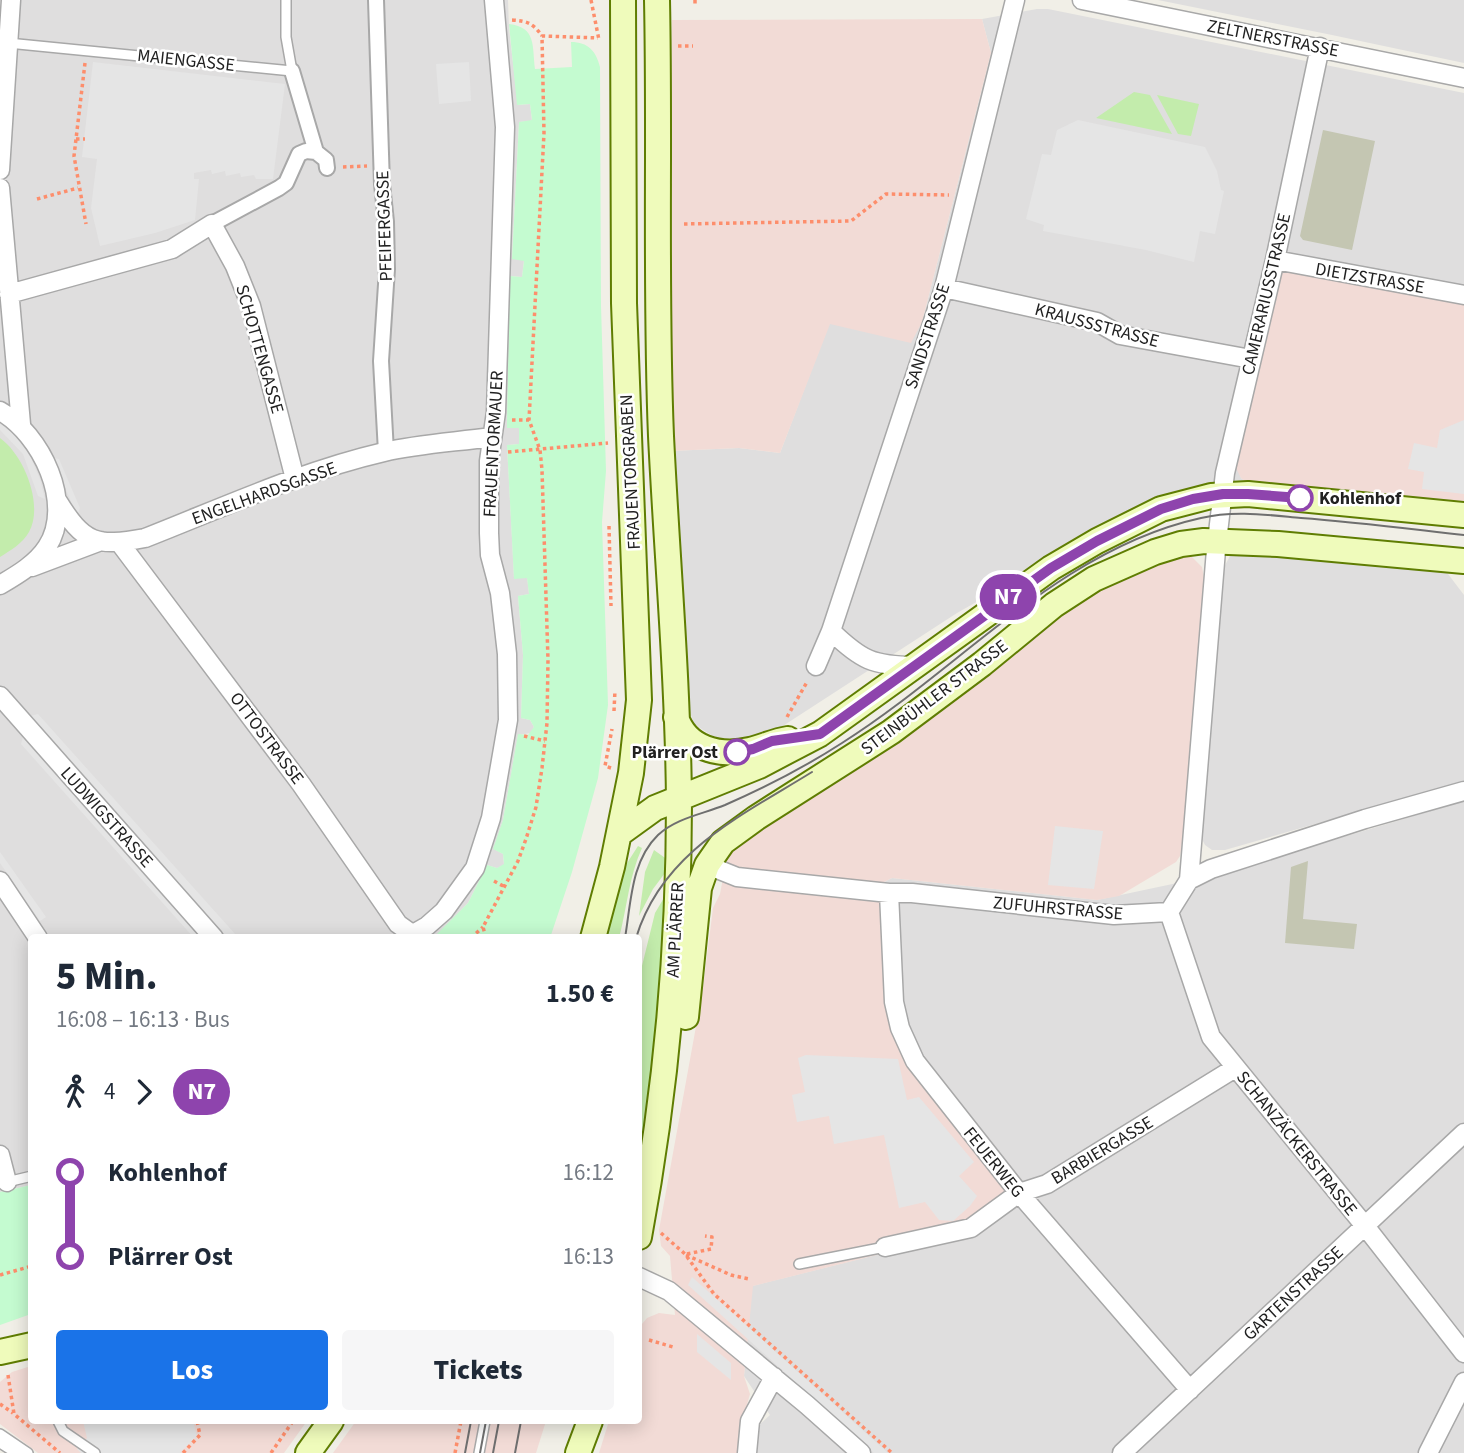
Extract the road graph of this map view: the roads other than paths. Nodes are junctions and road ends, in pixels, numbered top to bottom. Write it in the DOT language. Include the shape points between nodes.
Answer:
graph roads {
  1 [pos="11,0"];
  2 [pos="286,0"];
  3 [pos="376,0"];
  4 [pos="494,0"];
  5 [pos="623,0"];
  6 [pos="657,0"];
  7 [pos="1014,0"];
  8 [pos="1082,0"];
  9 [pos="8,43"];
  10 [pos="1320,47"];
  11 [pos="292,71"];
  12 [pos="1464,78"];
  13 [pos="316,152"];
  14 [pos="327,168"];
  15 [pos="0,170"];
  16 [pos="0,196"];
  17 [pos="212,224"];
  18 [pos="3,234"];
  19 [pos="1275,260"];
  20 [pos="944,288"];
  21 [pos="9,294"];
  22 [pos="1464,295"];
  23 [pos="1251,359"];
  24 [pos="0,411"];
  25 [pos="21,424"];
  26 [pos="491,437"];
  27 [pos="387,452"];
  28 [pos="295,479"];
  29 [pos="1223,494"];
  30 [pos="57,500"];
  31 [pos="1464,515"];
  32 [pos="101,541"];
  33 [pos="1217,541"];
  34 [pos="119,542"];
  35 [pos="1464,561"];
  36 [pos="24,570"];
  37 [pos="0,585"];
  38 [pos="831,631"];
  39 [pos="817,666"];
  40 [pos="915,666"];
  41 [pos="0,697"];
  42 [pos="676,717"];
  43 [pos="820,734"];
  44 [pos="678,761"];
  45 [pos="631,773"];
  46 [pos="1464,791"];
  47 [pos="679,799"];
  48 [pos="647,813"];
  49 [pos="619,834"];
  50 [pos="678,847"];
  51 [pos="707,865"];
  52 [pos="1189,880"];
  53 [pos="0,881"];
  54 [pos="889,893"];
  55 [pos="1169,912"];
  56 [pos="35,934"];
  57 [pos="210,934"];
  58 [pos="407,934"];
  59 [pos="413,934"];
  60 [pos="594,934"];
  61 [pos="1236,1068"];
  62 [pos="662,1098"];
  63 [pos="1464,1133"];
  64 [pos="0,1155"];
  65 [pos="28,1177"];
  66 [pos="7,1182"];
  67 [pos="1019,1193"];
  68 [pos="1365,1226"];
  69 [pos="649,1235"];
  70 [pos="885,1247"];
  71 [pos="799,1264"];
  72 [pos="642,1278"];
  73 [pos="28,1348"];
  74 [pos="1464,1353"];
  75 [pos="4,1363"];
  76 [pos="774,1377"];
  77 [pos="1464,1382"];
  78 [pos="1190,1390"];
  79 [pos="60,1424"];
  80 [pos="329,1424"];
  81 [pos="484,1424"];
  82 [pos="576,1424"];
  83 [pos="589,1424"];
  84 [pos="0,1434"];
  85 [pos="0,1443"];
  86 [pos="16,1453"];
  87 [pos="28,1453"];
  88 [pos="95,1453"];
  89 [pos="307,1453"];
  90 [pos="479,1453"];
  91 [pos="577,1453"];
  92 [pos="747,1453"];
  93 [pos="861,1453"];
  94 [pos="1122,1453"];
  95 [pos="1428,1453"];
  1 -- 9 [label="street"];
  2 -- 11 [label="lane"];
  3 -- 27 [label="street, PFEIFERGASSE" via="387,269 381,361"];
  4 -- 26 [label="street, FRAUENTORMAUER" via="505,127 496,412"];
  5 -- 45 [label="main road, FRAUENTORGRABEN" via="624,303 639,680"];
  6 -- 42 [label="main road, FRAUENTORGRABEN" via="659,362"];
  7 -- 20 [label="street, SANDSTRASSE"];
  8 -- 10 [label="street, ZELTNERSTRASSE"];
  9 -- 11 [label="lane, MAIENGASSE"];
  9 -- 15 [label="street"];
  10 -- 12 [label="street, ZELTNERSTRASSE"];
  10 -- 19 [label="street, CAMERARIUSSTRASSE"];
  11 -- 13 [label="street"];
  13 -- 14 [label="street" via="324,157"];
  13 -- 17 [label="street" via="299,154 279,188"];
  16 -- 18 [label="street"];
  17 -- 21 [label="street" via="173,249"];
  17 -- 28 [label="street, SCHOTTENGASSE" via="251,306"];
  18 -- 21 [label="street"];
  19 -- 22 [label="street, DIETZSTRASSE"];
  19 -- 23 [label="street, CAMERARIUSSTRASSE"];
  20 -- 23 [label="street, KRAUSSSTRASSE" via="1097,322 1120,335"];
  20 -- 38 [label="street, SANDSTRASSE"];
  21 -- 25 [label="street"];
  23 -- 29 [label="street, CAMERARIUSSTRASSE"];
  24 -- 25 [label="street"];
  25 -- 30 [label="street, ENGELHARDSGASSE" via="35,442"];
  26 -- 27 [label="street, ENGELHARDSGASSE"];
  26 -- 59 [label="street, FRAUENTORMAUER" via="488,533 507,654 508,720 491,818 475,868 452,902"];
  27 -- 28 [label="street, ENGELHARDSGASSE"];
  28 -- 34 [label="street, ENGELHARDSGASSE" via="145,538"];
  29 -- 31 [label="main road, STEINBÜHLER STRASSE"];
  29 -- 33 [label="street, CAMERARIUSSTRASSE"];
  29 -- 40 [label="main road, STEINBÜHLER STRASSE" via="1161,509 1085,548 1028,583"];
  30 -- 32 [label="street, ENGELHARDSGASSE" via="82,535"];
  30 -- 36 [label="street" via="52,537"];
  32 -- 34 [label="street, ENGELHARDSGASSE"];
  32 -- 36 [label="street"];
  33 -- 35 [label="main road, STEINBÜHLER STRASSE"];
  33 -- 51 [label="main road, STEINBÜHLER STRASSE" via="1155,552 1080,587 891,732 732,834"];
  33 -- 52 [label="street"];
  34 -- 58 [label="street, OTTOSTRASSE" via="294,774"];
  36 -- 37 [label="street"];
  38 -- 39 [label="street, SANDSTRASSE"];
  38 -- 40 [label="street" via="859,656"];
  40 -- 43 [label="main road, STEINBÜHLER STRASSE"];
  41 -- 57 [label="street, LUDWIGSTRASSE"];
  42 -- 43 [label="main road, STEINBÜHLER STRASSE" via="689,740 720,752 746,751 772,741"];
  42 -- 44 [label="main road, FRAUENTORGRABEN"];
  43 -- 47 [label="main road, STEINBÜHLER STRASSE" via="759,766"];
  44 -- 47 [label="main road, AM PLÄRRER"];
  45 -- 48 [label="main road"];
  45 -- 49 [label="main road, FRAUENTORGRABEN"];
  46 -- 52 [label="street" via="1211,869"];
  47 -- 48 [label="main road, STEINBÜHLER STRASSE"];
  47 -- 50 [label="main road, AM PLÄRRER"];
  48 -- 49 [label="main road, STEINBÜHLER STRASSE"];
  48 -- 50 [label="main road"];
  49 -- 60 [label="main road, FRAUENTORGRABEN"];
  50 -- 51 [label="main road"];
  50 -- 62 [label="main road, AM PLÄRRER" via="673,989"];
  51 -- 54 [label="street, ZUFUHRSTRASSE" via="737,877"];
  51 -- 62 [label="main road, AM PLÄRRER" via="699,888 687,1014"];
  52 -- 55 [label="street"];
  53 -- 56 [label="street"];
  54 -- 55 [label="street, ZUFUHRSTRASSE" via="1114,915"];
  54 -- 67 [label="street, FEUERWEG" via="894,1002 909,1049"];
  55 -- 61 [label="street, SCHANZÄCKERSTRASSE" via="1211,1037"];
  61 -- 67 [label="street, BARBIERGASSE" via="1047,1184"];
  61 -- 68 [label="street, SCHANZÄCKERSTRASSE"];
  62 -- 69 [label="main road, AM PLÄRRER"];
  63 -- 68 [label="street, GARTENSTRASSE"];
  64 -- 66 [label="street"];
  65 -- 66 [label="lane"];
  67 -- 70 [label="street, BARBIERGASSE" via="971,1228"];
  67 -- 78 [label="street, FEUERWEG"];
  68 -- 74 [label="street, SCHANZÄCKERSTRASSE"];
  68 -- 78 [label="street, GARTENSTRASSE"];
  70 -- 71 [label="lane"];
  72 -- 76 [label="street" via="668,1291"];
  73 -- 75 [label="main road"];
  76 -- 92 [label="street" via="750,1421"];
  76 -- 93 [label="street"];
  77 -- 95 [label="street"];
  78 -- 94 [label="street, GARTENSTRASSE"];
  79 -- 88 [label="lane"];
  80 -- 89 [label="main road"];
  81 -- 90 [label="lane"];
  82 -- 91 [label="main road"];
  83 -- 91 [label="main road"];
  84 -- 87 [label="lane"];
  85 -- 86 [label="lane"];
}
